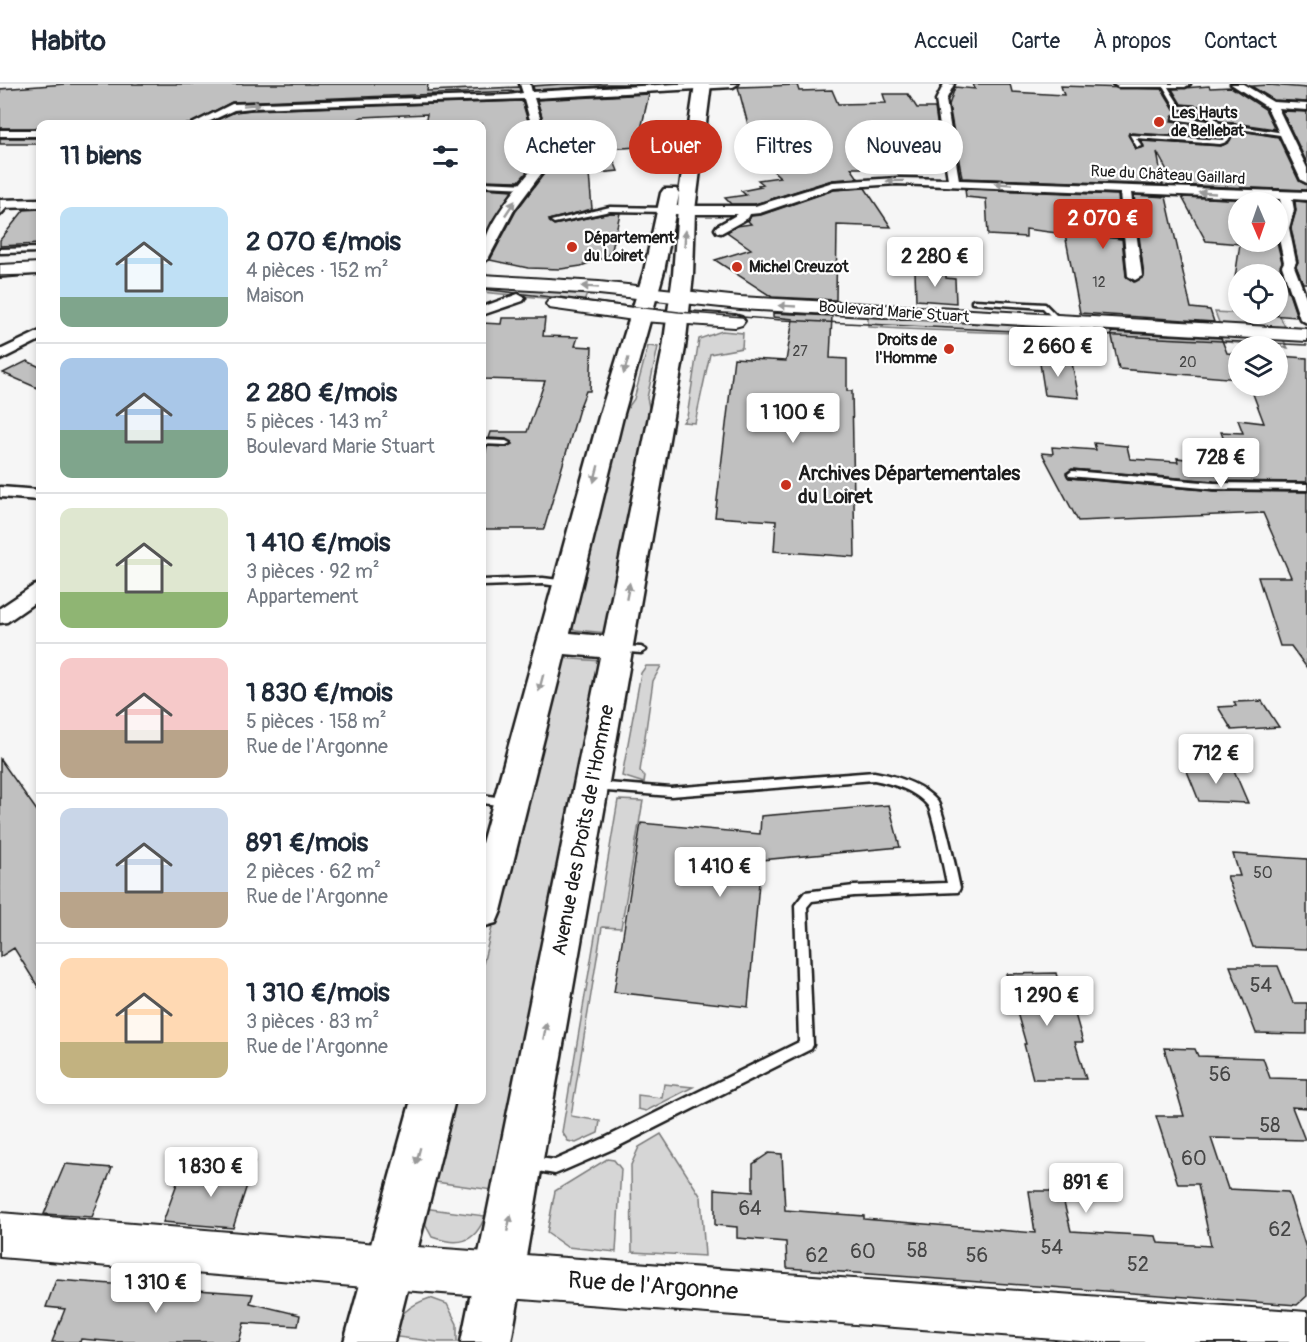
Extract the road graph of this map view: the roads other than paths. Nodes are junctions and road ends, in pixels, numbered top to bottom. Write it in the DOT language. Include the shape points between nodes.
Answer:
graph roads {
  1 [pos="732,84"];
  2 [pos="948,84"];
  3 [pos="1118,84"];
  4 [pos="1185,84"];
  5 [pos="1236,84"];
  6 [pos="696,85"];
  7 [pos="1164,85"];
  8 [pos="647,87"];
  9 [pos="527,89"];
  10 [pos="1271,105"];
  11 [pos="1307,107"];
  12 [pos="1175,118"];
  13 [pos="205,120"];
  14 [pos="1217,124"];
  15 [pos="1231,128"];
  16 [pos="0,133"];
  17 [pos="36,133"];
  18 [pos="1287,134"];
  19 [pos="1139,146"];
  20 [pos="1307,180"];
  21 [pos="954,182"];
  22 [pos="486,184"];
  23 [pos="527,186"];
  24 [pos="1125,190"];
  25 [pos="1228,194"];
  26 [pos="1307,196"];
  27 [pos="1288,197"];
  28 [pos="36,203"];
  29 [pos="2,207"];
  30 [pos="667,210"];
  31 [pos="686,210"];
  32 [pos="744,211"];
  33 [pos="554,221"];
  34 [pos="721,229"];
  35 [pos="1087,232"];
  36 [pos="1132,236"];
  37 [pos="36,250"];
  38 [pos="0,251"];
  39 [pos="486,251"];
  40 [pos="1288,252"];
  41 [pos="36,269"];
  42 [pos="0,271"];
  43 [pos="1135,276"];
  44 [pos="486,282"];
  45 [pos="0,283"];
  46 [pos="36,283"];
  47 [pos="486,295"];
  48 [pos="518,298"];
  49 [pos="974,302"];
  50 [pos="645,304"];
  51 [pos="679,307"];
  52 [pos="486,310"];
  53 [pos="1307,319"];
  54 [pos="1060,322"];
  55 [pos="1307,334"];
  56 [pos="36,339"];
  57 [pos="1228,345"];
  58 [pos="1288,349"];
  59 [pos="1307,350"];
  60 [pos="0,356"];
  61 [pos="486,442"];
  62 [pos="506,442"];
  63 [pos="1072,474"];
  64 [pos="1307,487"];
  65 [pos="0,492"];
  66 [pos="36,495"];
  67 [pos="486,583"];
  68 [pos="567,584"];
  69 [pos="36,593"];
  70 [pos="0,617"];
  71 [pos="551,642"];
  72 [pos="629,649"];
  73 [pos="591,785"];
  74 [pos="496,801"];
  75 [pos="486,880"];
  76 [pos="431,1104"];
  77 [pos="520,1164"];
  78 [pos="0,1235"];
  79 [pos="389,1267"];
  80 [pos="498,1275"];
  81 [pos="1307,1335"];
  82 [pos="369,1342"];
  83 [pos="486,1342"];
  1 -- 6 [label="street"];
  2 -- 21 [label="street" via="941,100"];
  3 -- 7 [label="street"];
  4 -- 7 [label="street"];
  5 -- 10 [label="street"];
  6 -- 8 [label="street"];
  6 -- 30 [label="main road"];
  6 -- 31 [label="main road, Avenue des Droits de l'Homme"];
  7 -- 14 [label="lane" via="1178,107 1209,112"];
  8 -- 9 [label="street"];
  13 -- 9 [label="street, one-way" via="232,107 252,105 509,98"];
  9 -- 23 [label="street" via="547,159"];
  10 -- 11 [label="street"];
  10 -- 18 [label="street"];
  12 -- 14 [label="lane"];
  14 -- 15 [label="lane"];
  15 -- 18 [label="lane"];
  15 -- 19 [label="lane" via="1226,141 1220,142 1132,136"];
  16 -- 17 [label="street"];
  18 -- 20 [label="street"];
  24 -- 21 [label="street, Rue du Château Gaillard, one-way"];
  21 -- 32 [label="street, Rue du Château Gaillard, one-way" via="833,185"];
  22 -- 23 [label="lane"];
  39 -- 23 [label="street, one-way" via="508,209"];
  25 -- 24 [label="street, Rue du Château Gaillard, one-way"];
  24 -- 36 [label="street"];
  26 -- 27 [label="street, Rue du Château Gaillard"];
  28 -- 29 [label="street"];
  30 -- 31 [label="street, Rue du Château Gaillard"];
  30 -- 33 [label="lane" via="610,209"];
  30 -- 50 [label="main road"];
  31 -- 32 [label="street, Rue du Château Gaillard"];
  51 -- 31 [label="main road, Avenue des Droits de l'Homme, one-way"];
  32 -- 34 [label="street, Rue du Château Gaillard" via="744,215"];
  35 -- 36 [label="lane"];
  36 -- 43 [label="street"];
  37 -- 38 [label="lane"];
  40 -- 53 [label="street" via="1288,266"];
  41 -- 42 [label="main road"];
  50 -- 44 [label="main road, Boulevard Marie Stuart, one-way"];
  45 -- 46 [label="main road"];
  47 -- 48 [label="main road, Boulevard Marie Stuart"];
  48 -- 50 [label="main road, Boulevard Marie Stuart"];
  48 -- 52 [label="street"];
  49 -- 54 [label="lane" via="1046,306"];
  50 -- 51 [label="main road, Boulevard Marie Stuart"];
  50 -- 68 [label="main road, one-way"];
  54 -- 51 [label="main road, Boulevard Marie Stuart, one-way" via="740,303"];
  51 -- 57 [label="main road, Boulevard Marie Stuart" via="957,334"];
  72 -- 51 [label="main road, Avenue des Droits de l'Homme, one-way"];
  54 -- 55 [label="main road, Boulevard Marie Stuart"];
  56 -- 60 [label="street"];
  58 -- 59 [label="main road"];
  61 -- 62 [label="lane"];
  63 -- 64 [label="lane" via="1214,486"];
  65 -- 66 [label="street"];
  67 -- 68 [label="lane"];
  68 -- 71 [label="main road"];
  69 -- 70 [label="street"];
  71 -- 72 [label="main road"];
  71 -- 74 [label="main road, one-way"];
  72 -- 73 [label="main road, Avenue des Droits de l'Homme"];
  77 -- 73 [label="main road, Avenue des Droits de l'Homme, one-way"];
  73 -- 77 [label="lane" via="671,792 874,776 896,780 934,806 954,888 809,896 801,905 806,1045 555,1167"];
  74 -- 75 [label="main road"];
  76 -- 79 [label="main road, one-way"];
  80 -- 77 [label="main road, Avenue des Droits de l'Homme, one-way"];
  78 -- 79 [label="main road, Rue de l'Argonne"];
  79 -- 80 [label="main road, Rue de l'Argonne"];
  79 -- 82 [label="main road"];
  80 -- 81 [label="main road, Rue de l'Argonne"];
  80 -- 83 [label="main road, Avenue des Droits de l'Homme"];
}
